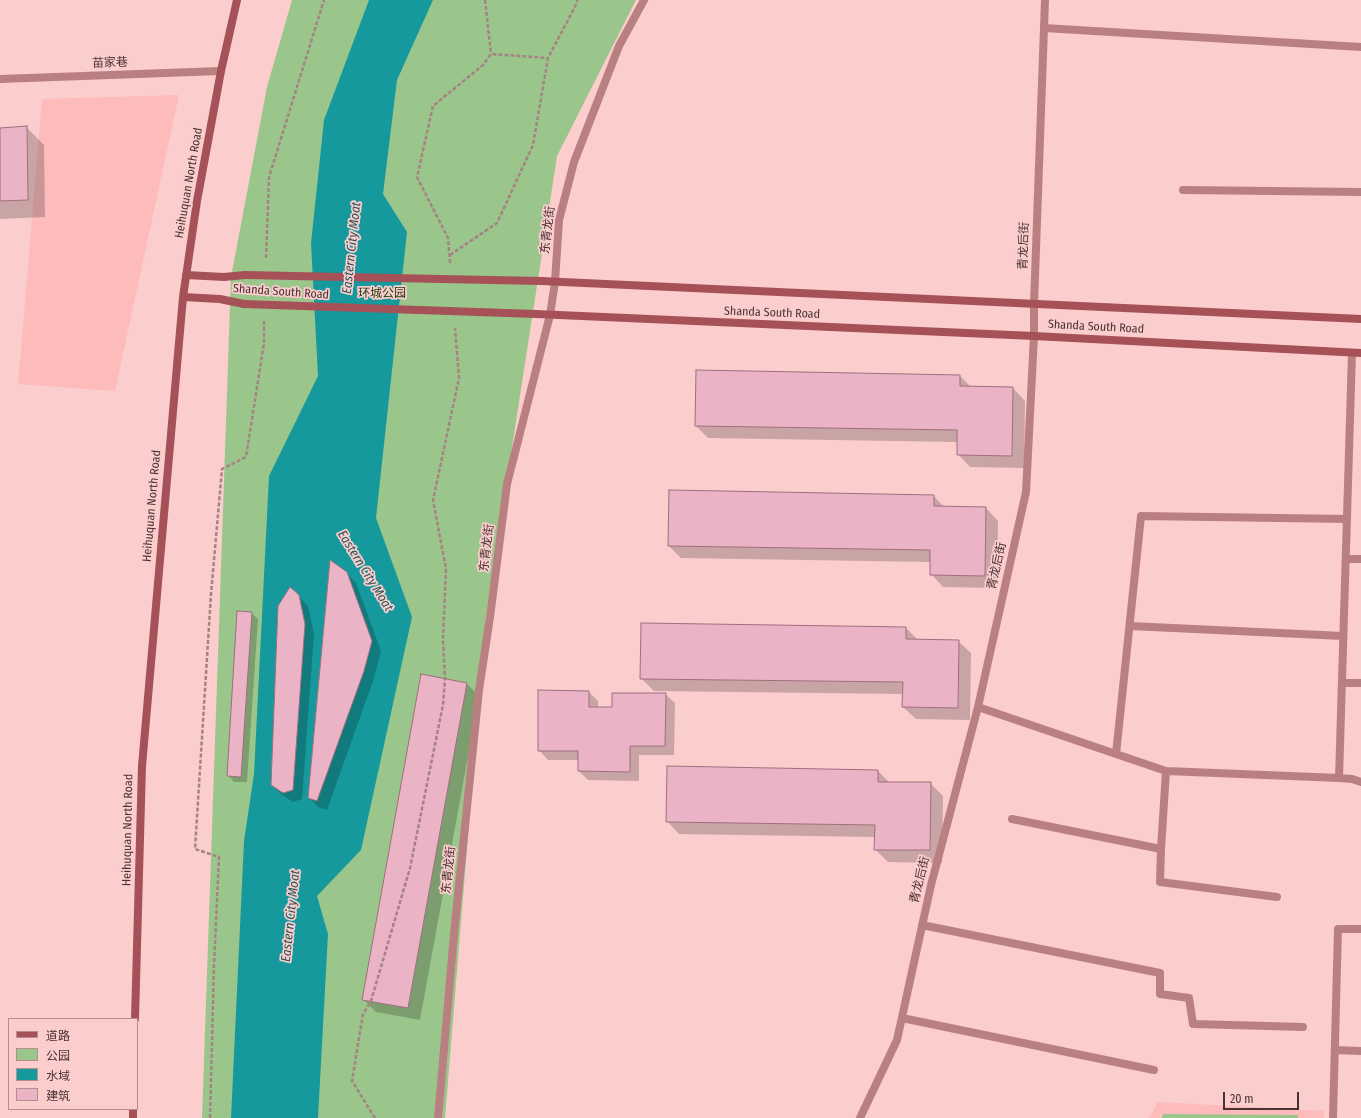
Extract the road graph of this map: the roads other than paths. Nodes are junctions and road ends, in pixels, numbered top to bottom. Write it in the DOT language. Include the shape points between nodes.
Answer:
graph roads {
  1 [pos="238,0"];
  2 [pos="644,0"];
  3 [pos="1045,0"];
  4 [pos="1044,28"];
  5 [pos="1361,47"];
  6 [pos="221,71"];
  7 [pos="0,79"];
  8 [pos="1183,190"];
  9 [pos="1361,192"];
  10 [pos="186,274"];
  11 [pos="555,282"];
  12 [pos="182,297"];
  13 [pos="1034,304"];
  14 [pos="550,316"];
  15 [pos="1361,319"];
  16 [pos="1034,336"];
  17 [pos="1352,353"];
  18 [pos="1361,353"];
  19 [pos="1347,519"];
  20 [pos="1346,559"];
  21 [pos="1361,559"];
  22 [pos="1130,626"];
  23 [pos="1343,636"];
  24 [pos="1342,683"];
  25 [pos="1361,684"];
  26 [pos="978,707"];
  27 [pos="1116,754"];
  28 [pos="1166,771"];
  29 [pos="1339,778"];
  30 [pos="1361,782"];
  31 [pos="1012,819"];
  32 [pos="1162,849"];
  33 [pos="1277,897"];
  34 [pos="922,925"];
  35 [pos="1361,929"];
  36 [pos="135,1018"];
  37 [pos="902,1018"];
  38 [pos="1303,1027"];
  39 [pos="1335,1050"];
  40 [pos="1361,1051"];
  41 [pos="1154,1070"];
  42 [pos="438,1118"];
  43 [pos="861,1118"];
  44 [pos="1333,1118"];
  1 -- 6 [label="main road, Heihuquan North Road"];
  2 -- 11 [label="street, 东青龙街" via="619,46 574,162 559,220"];
  3 -- 4 [label="street, 青龙后街"];
  4 -- 5 [label="street"];
  4 -- 13 [label="street, 青龙后街"];
  6 -- 7 [label="street, 苗家巷"];
  6 -- 10 [label="main road, Heihuquan North Road"];
  8 -- 9 [label="street"];
  10 -- 11 [label="main road, Shanda South Road, bridge" via="224,278 245,275"];
  10 -- 12 [label="main road, Heihuquan North Road"];
  11 -- 13 [label="main road, Shanda South Road"];
  11 -- 14 [label="street, 东青龙街"];
  12 -- 14 [label="main road, Shanda South Road, bridge" via="220,299 244,304"];
  12 -- 36 [label="main road, Heihuquan North Road" via="142,766"];
  13 -- 15 [label="main road, Shanda South Road"];
  13 -- 16 [label="street, 青龙后街"];
  14 -- 16 [label="main road, Shanda South Road"];
  14 -- 42 [label="street, 东青龙街" via="507,484 479,690"];
  16 -- 17 [label="main road, Shanda South Road"];
  16 -- 26 [label="street, 青龙后街" via="1026,492"];
  17 -- 18 [label="main road, Shanda South Road"];
  17 -- 19 [label="street"];
  19 -- 20 [label="street"];
  19 -- 22 [label="street" via="1141,516"];
  20 -- 21 [label="street"];
  20 -- 23 [label="street"];
  22 -- 23 [label="street"];
  22 -- 27 [label="street"];
  23 -- 24 [label="street"];
  24 -- 25 [label="street"];
  24 -- 29 [label="street"];
  26 -- 27 [label="street"];
  26 -- 34 [label="street, 青龙后街"];
  27 -- 28 [label="street"];
  28 -- 29 [label="street"];
  28 -- 32 [label="street"];
  29 -- 30 [label="street"];
  31 -- 32 [label="street"];
  32 -- 33 [label="street" via="1160,882"];
  34 -- 37 [label="street, 青龙后街"];
  34 -- 38 [label="street" via="1160,973 1160,994 1189,998 1193,1024"];
  35 -- 39 [label="street" via="1338,929"];
  37 -- 41 [label="street"];
  37 -- 43 [label="street, 青龙后街" via="897,1040"];
  39 -- 40 [label="street"];
  39 -- 44 [label="street"];
}
